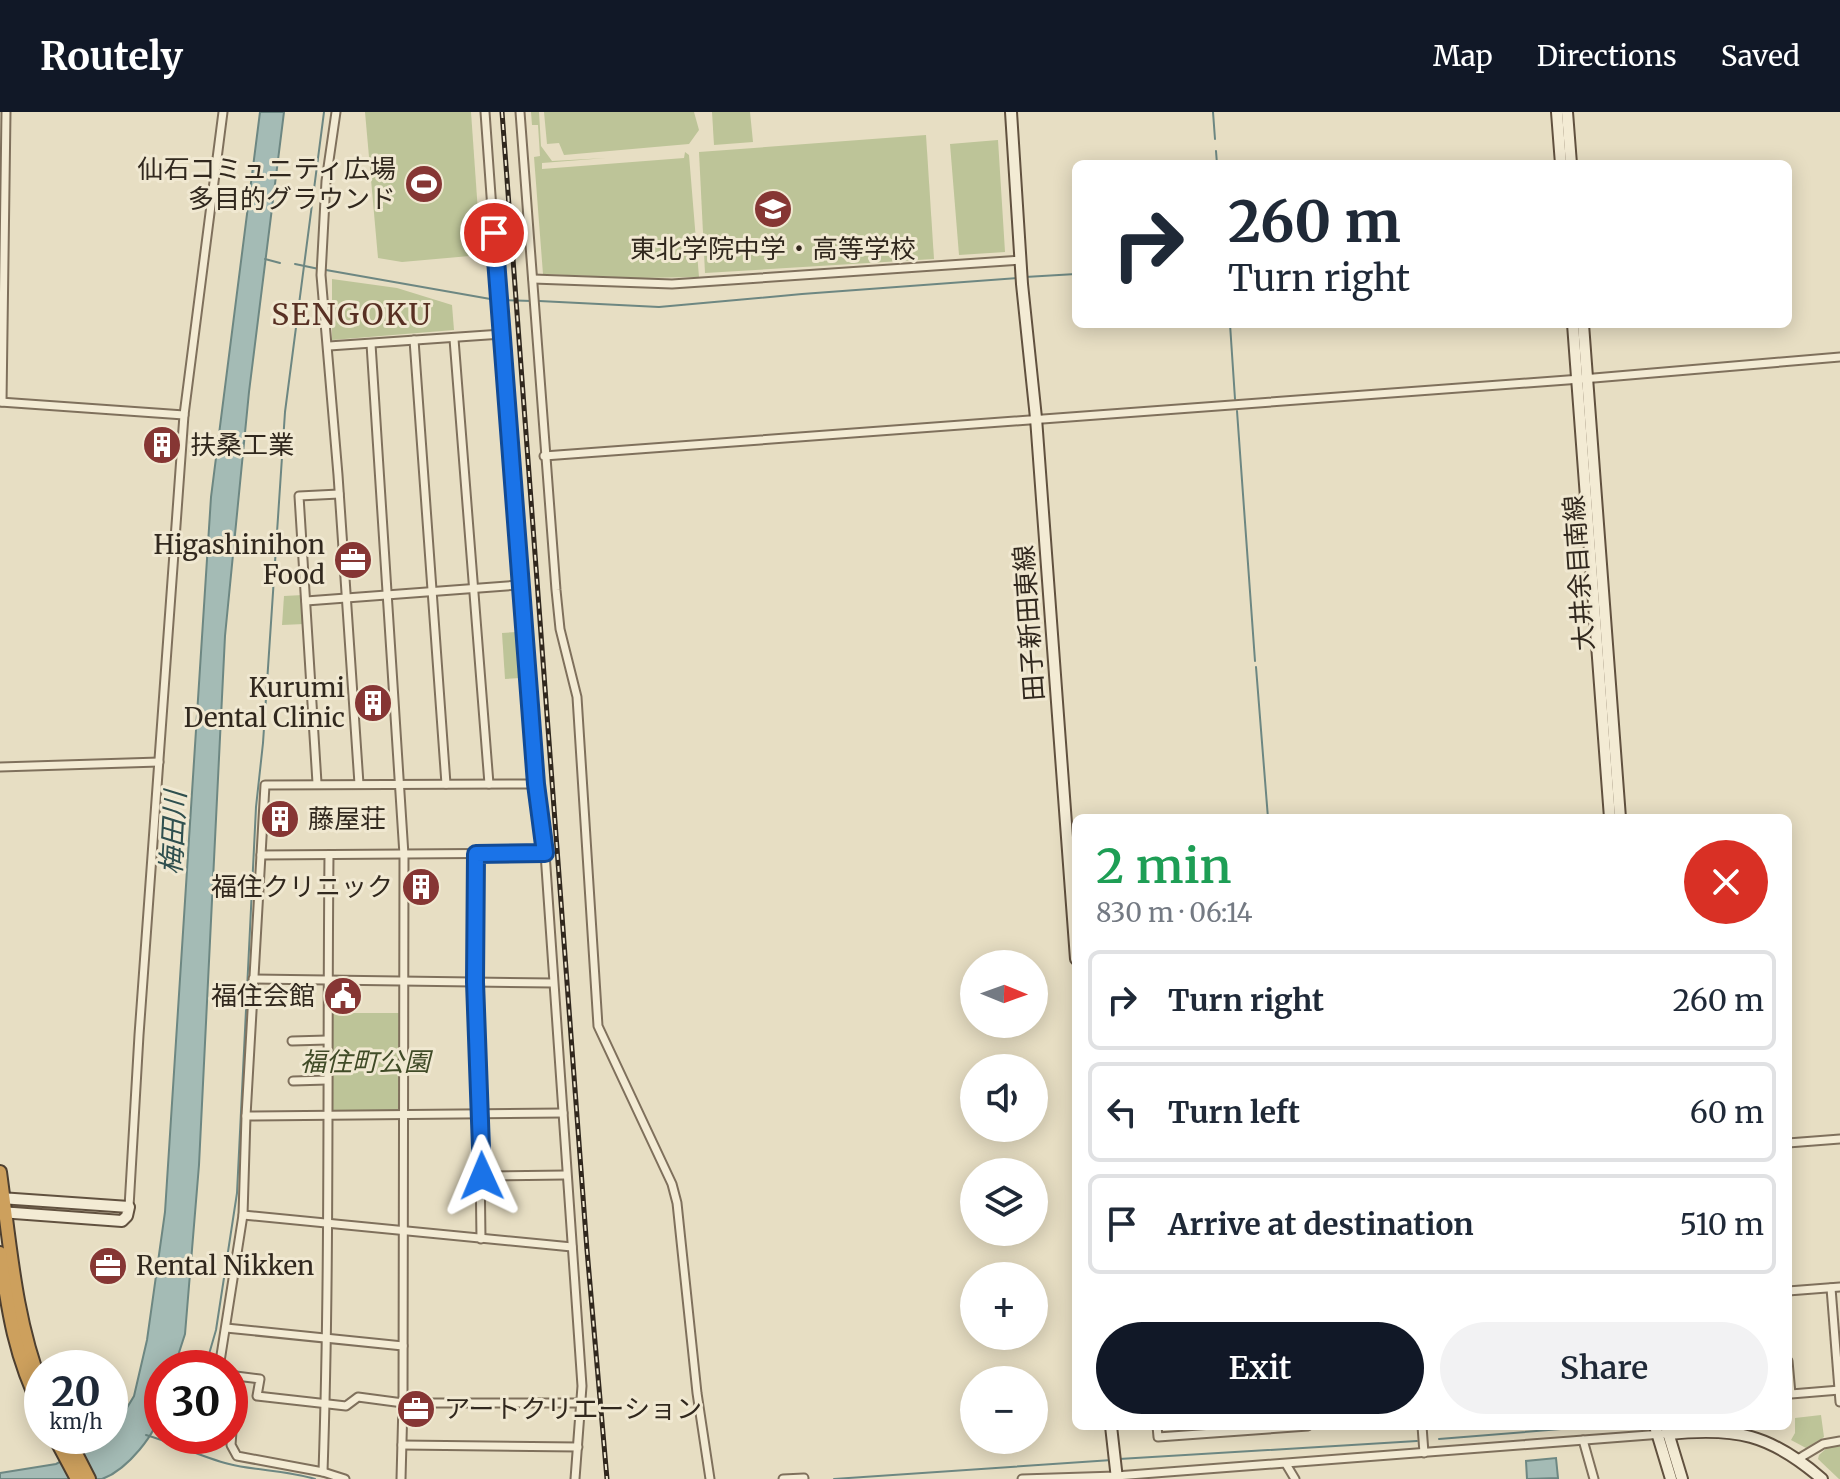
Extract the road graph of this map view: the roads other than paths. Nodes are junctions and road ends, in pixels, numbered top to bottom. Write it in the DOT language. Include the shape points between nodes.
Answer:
graph roads {
  1 [pos="6,112"];
  2 [pos="223,112"];
  3 [pos="336,112"];
  4 [pos="485,112"];
  5 [pos="520,112"];
  6 [pos="1011,112"];
  7 [pos="1557,112"];
  8 [pos="1567,112"];
  9 [pos="1561,160"];
  10 [pos="1571,160"];
  11 [pos="1021,272"];
  12 [pos="533,279"];
  13 [pos="1574,328"];
  14 [pos="1583,328"];
  15 [pos="502,334"];
  16 [pos="454,339"];
  17 [pos="414,340"];
  18 [pos="371,344"];
  19 [pos="329,346"];
  20 [pos="1840,357"];
  21 [pos="1582,379"];
  22 [pos="1,402"];
  23 [pos="184,415"];
  24 [pos="1036,418"];
  25 [pos="544,456"];
  26 [pos="339,494"];
  27 [pos="519,585"];
  28 [pos="474,589"];
  29 [pos="433,592"];
  30 [pos="389,595"];
  31 [pos="346,598"];
  32 [pos="306,601"];
  33 [pos="159,762"];
  34 [pos="0,767"];
  35 [pos="317,783"];
  36 [pos="359,784"];
  37 [pos="402,784"];
  38 [pos="446,784"];
  39 [pos="489,784"];
  40 [pos="536,784"];
  41 [pos="1610,814"];
  42 [pos="1620,814"];
  43 [pos="545,853"];
  44 [pos="476,854"];
  45 [pos="261,855"];
  46 [pos="329,855"];
  47 [pos="404,855"];
  48 [pos="1072,905"];
  49 [pos="253,979"];
  50 [pos="328,981"];
  51 [pos="403,981"];
  52 [pos="475,982"];
  53 [pos="553,983"];
  54 [pos="327,1040"];
  55 [pos="292,1041"];
  56 [pos="327,1080"];
  57 [pos="293,1081"];
  58 [pos="481,1113"];
  59 [pos="563,1113"];
  60 [pos="246,1116"];
  61 [pos="327,1116"];
  62 [pos="405,1116"];
  63 [pos="1840,1139"];
  64 [pos="1792,1143"];
  65 [pos="0,1172"];
  66 [pos="565,1175"];
  67 [pos="482,1176"];
  68 [pos="2,1198"];
  69 [pos="129,1207"];
  70 [pos="3,1212"];
  71 [pos="243,1215"];
  72 [pos="329,1225"];
  73 [pos="403,1232"];
  74 [pos="481,1239"];
  75 [pos="572,1247"];
  76 [pos="0,1253"];
  77 [pos="1836,1288"];
  78 [pos="1792,1291"];
  79 [pos="226,1328"];
  80 [pos="1837,1336"];
  81 [pos="327,1340"];
  82 [pos="403,1346"];
  83 [pos="30,1350"];
  84 [pos="222,1350"];
  85 [pos="24,1369"];
  86 [pos="248,1378"];
  87 [pos="1839,1390"];
  88 [pos="1792,1394"];
  89 [pos="1840,1402"];
  90 [pos="403,1403"];
  91 [pos="582,1403"];
  92 [pos="325,1405"];
  93 [pos="1111,1430"];
  94 [pos="1157,1430"];
  95 [pos="1201,1430"];
  96 [pos="1422,1430"];
  97 [pos="1661,1430"];
  98 [pos="1583,1440"];
  99 [pos="1840,1441"];
  100 [pos="402,1445"];
  101 [pos="578,1447"];
  102 [pos="1424,1453"];
  103 [pos="68,1454"];
  104 [pos="72,1454"];
  105 [pos="236,1454"];
  106 [pos="1798,1459"];
  107 [pos="1286,1464"];
  108 [pos="1115,1469"];
  109 [pos="323,1472"];
  110 [pos="804,1478"];
  111 [pos="1058,1478"];
  112 [pos="77,1479"];
  113 [pos="89,1479"];
  114 [pos="345,1479"];
  115 [pos="401,1479"];
  116 [pos="575,1479"];
  117 [pos="710,1479"];
  118 [pos="783,1479"];
  119 [pos="1022,1479"];
  120 [pos="1295,1479"];
  121 [pos="1594,1479"];
  122 [pos="1671,1479"];
  123 [pos="1682,1479"];
  124 [pos="1822,1479"];
  1 -- 22 [label="street"];
  2 -- 23 [label="street"];
  3 -- 19 [label="street" via="321,261"];
  4 -- 15 [label="street"];
  5 -- 12 [label="street"];
  6 -- 11 [label="street, 田子新田東線"];
  7 -- 9 [label="street"];
  8 -- 10 [label="street"];
  11 -- 12 [label="street" via="672,284"];
  11 -- 24 [label="street, 田子新田東線"];
  12 -- 25 [label="street"];
  13 -- 21 [label="street"];
  14 -- 21 [label="street, 大井余目南線"];
  15 -- 16 [label="street"];
  15 -- 27 [label="street"];
  16 -- 17 [label="street"];
  16 -- 28 [label="street"];
  17 -- 18 [label="street"];
  17 -- 29 [label="street"];
  18 -- 19 [label="street"];
  18 -- 30 [label="street"];
  19 -- 26 [label="street"];
  20 -- 21 [label="street"];
  21 -- 24 [label="street"];
  21 -- 41 [label="street"];
  21 -- 42 [label="street, 大井余目南線"];
  22 -- 23 [label="street"];
  23 -- 33 [label="street"];
  24 -- 25 [label="street"];
  24 -- 48 [label="street, 田子新田東線"];
  25 -- 117 [label="street" via="560,629 577,697 598,1026 677,1203"];
  26 -- 31 [label="street"];
  26 -- 32 [label="street" via="299,496"];
  27 -- 28 [label="street"];
  27 -- 40 [label="street"];
  28 -- 29 [label="street"];
  28 -- 39 [label="street"];
  29 -- 30 [label="street"];
  29 -- 38 [label="street"];
  30 -- 31 [label="street"];
  30 -- 37 [label="street"];
  31 -- 32 [label="street"];
  31 -- 36 [label="street"];
  32 -- 35 [label="street"];
  33 -- 34 [label="street"];
  33 -- 69 [label="street"];
  35 -- 36 [label="street"];
  35 -- 45 [label="street" via="265,785"];
  36 -- 37 [label="street"];
  37 -- 38 [label="street"];
  37 -- 47 [label="street"];
  38 -- 39 [label="street"];
  39 -- 40 [label="street"];
  40 -- 43 [label="street"];
  43 -- 44 [label="street"];
  43 -- 53 [label="street"];
  44 -- 47 [label="street"];
  44 -- 52 [label="street"];
  45 -- 46 [label="street"];
  45 -- 49 [label="street"];
  46 -- 47 [label="street"];
  46 -- 50 [label="street"];
  47 -- 51 [label="street"];
  49 -- 50 [label="street"];
  49 -- 60 [label="street"];
  50 -- 51 [label="street"];
  50 -- 54 [label="street"];
  51 -- 52 [label="street"];
  51 -- 62 [label="street"];
  52 -- 53 [label="street"];
  52 -- 58 [label="street"];
  53 -- 59 [label="street"];
  54 -- 55 [label="street"];
  54 -- 56 [label="street"];
  56 -- 57 [label="street"];
  56 -- 61 [label="street"];
  58 -- 59 [label="street"];
  58 -- 62 [label="street"];
  58 -- 67 [label="street"];
  59 -- 66 [label="street"];
  60 -- 61 [label="street"];
  60 -- 71 [label="street"];
  61 -- 62 [label="street"];
  61 -- 72 [label="street"];
  62 -- 73 [label="street"];
  63 -- 64 [label="street"];
  65 -- 68 [label="highway"];
  66 -- 67 [label="street"];
  66 -- 75 [label="street"];
  67 -- 74 [label="street"];
  68 -- 69 [label="street"];
  68 -- 70 [label="highway"];
  69 -- 70 [label="street" via="122,1221"];
  70 -- 83 [label="highway"];
  71 -- 72 [label="street"];
  71 -- 79 [label="street"];
  72 -- 73 [label="street"];
  72 -- 81 [label="street"];
  73 -- 74 [label="street"];
  73 -- 82 [label="street"];
  74 -- 75 [label="street"];
  75 -- 91 [label="street"];
  76 -- 85 [label="highway" via="8,1313"];
  77 -- 78 [label="street"];
  77 -- 80 [label="street"];
  79 -- 81 [label="street"];
  79 -- 84 [label="street"];
  80 -- 87 [label="street"];
  81 -- 82 [label="street"];
  81 -- 92 [label="street"];
  82 -- 90 [label="street"];
  86 -- 92 [label="street" via="260,1379 257,1396"];
  87 -- 88 [label="street"];
  87 -- 89 [label="street"];
  90 -- 91 [label="street"];
  90 -- 92 [label="street" via="358,1397 346,1406"];
  90 -- 100 [label="street"];
  91 -- 101 [label="street"];
  92 -- 109 [label="street"];
  93 -- 108 [label="street"];
  94 -- 95 [label="street" via="1158,1437"];
  96 -- 102 [label="street"];
  97 -- 98 [label="street"];
  97 -- 106 [label="street" via="1750,1436"];
  97 -- 122 [label="street"];
  97 -- 123 [label="street"];
  98 -- 102 [label="street"];
  98 -- 121 [label="street"];
  99 -- 106 [label="street"];
  100 -- 101 [label="street"];
  100 -- 115 [label="street"];
  101 -- 116 [label="street"];
  102 -- 107 [label="street"];
  103 -- 112 [label="highway"];
  104 -- 113 [label="highway"];
  105 -- 109 [label="street"];
  106 -- 124 [label="street"];
  107 -- 108 [label="street"];
  107 -- 120 [label="street"];
  108 -- 111 [label="street"];
  109 -- 114 [label="street"];
  110 -- 118 [label="street"];
  111 -- 119 [label="street"];
}
